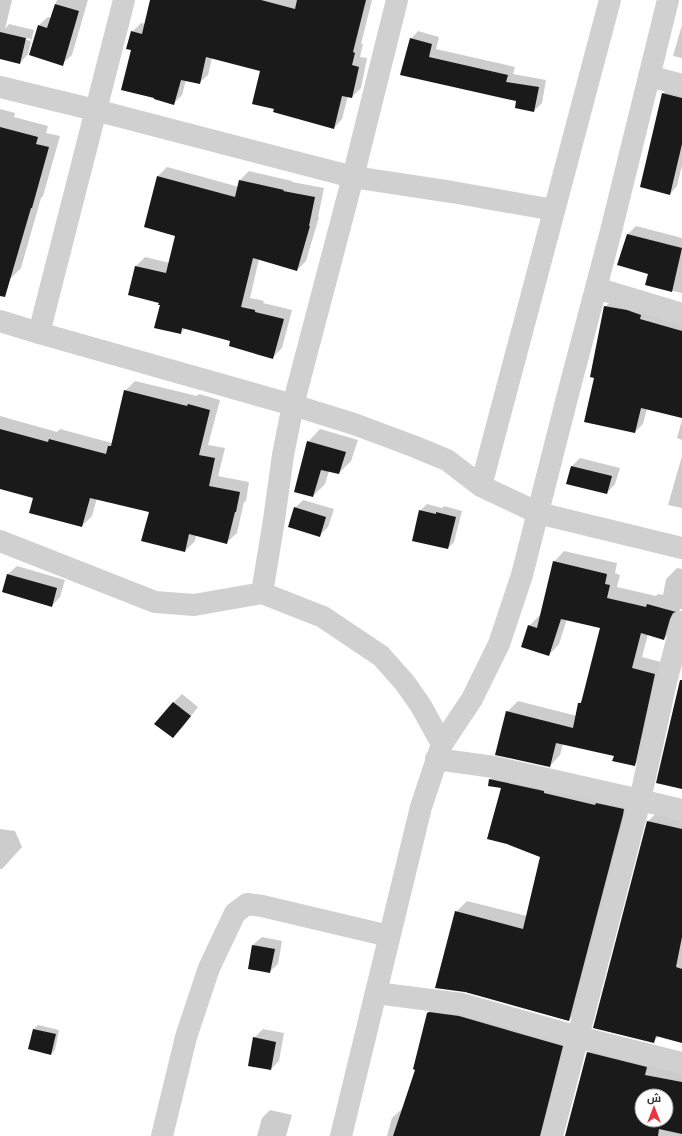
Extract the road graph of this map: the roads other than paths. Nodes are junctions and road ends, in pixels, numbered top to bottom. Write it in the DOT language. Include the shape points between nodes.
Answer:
graph roads {
  1 [pos="124,0"];
  2 [pos="398,0"];
  3 [pos="610,0"];
  4 [pos="668,0"];
  5 [pos="649,76"];
  6 [pos="682,85"];
  7 [pos="0,87"];
  8 [pos="95,110"];
  9 [pos="352,177"];
  10 [pos="554,210"];
  11 [pos="596,288"];
  12 [pos="682,314"];
  13 [pos="0,321"];
  14 [pos="39,333"];
  15 [pos="293,405"];
  16 [pos="481,486"];
  17 [pos="538,513"];
  18 [pos="0,541"];
  19 [pos="682,548"];
  20 [pos="262,593"];
  21 [pos="682,622"];
  22 [pos="439,752"];
  23 [pos="640,800"];
  24 [pos="682,810"];
  25 [pos="389,936"];
  26 [pos="376,993"];
  27 [pos="578,1037"];
  28 [pos="682,1063"];
  29 [pos="162,1136"];
  30 [pos="341,1136"];
  31 [pos="552,1136"];
  1 -- 8 [label="street"];
  2 -- 9 [label="street"];
  3 -- 10 [label="street"];
  4 -- 5 [label="street"];
  5 -- 6 [label="street"];
  5 -- 11 [label="street"];
  7 -- 8 [label="street"];
  8 -- 9 [label="street"];
  8 -- 14 [label="street"];
  9 -- 10 [label="street"];
  9 -- 15 [label="street"];
  10 -- 16 [label="street"];
  11 -- 12 [label="street"];
  11 -- 17 [label="street"];
  13 -- 14 [label="street"];
  14 -- 15 [label="street"];
  15 -- 16 [label="street" via="354,424 447,460"];
  15 -- 20 [label="street"];
  16 -- 17 [label="street"];
  17 -- 19 [label="street"];
  17 -- 22 [label="street" via="522,575 499,644 472,699"];
  18 -- 20 [label="street" via="155,602 194,605"];
  20 -- 22 [label="street" via="323,617 381,656 421,706"];
  21 -- 23 [label="street"];
  22 -- 23 [label="street"];
  22 -- 25 [label="street" via="421,807"];
  23 -- 24 [label="street"];
  23 -- 27 [label="street"];
  25 -- 26 [label="street"];
  25 -- 29 [label="street" via="262,906 247,904 235,913 206,975 186,1037"];
  26 -- 27 [label="street" via="462,1004"];
  26 -- 30 [label="street"];
  27 -- 28 [label="street"];
  27 -- 31 [label="street"];
}
